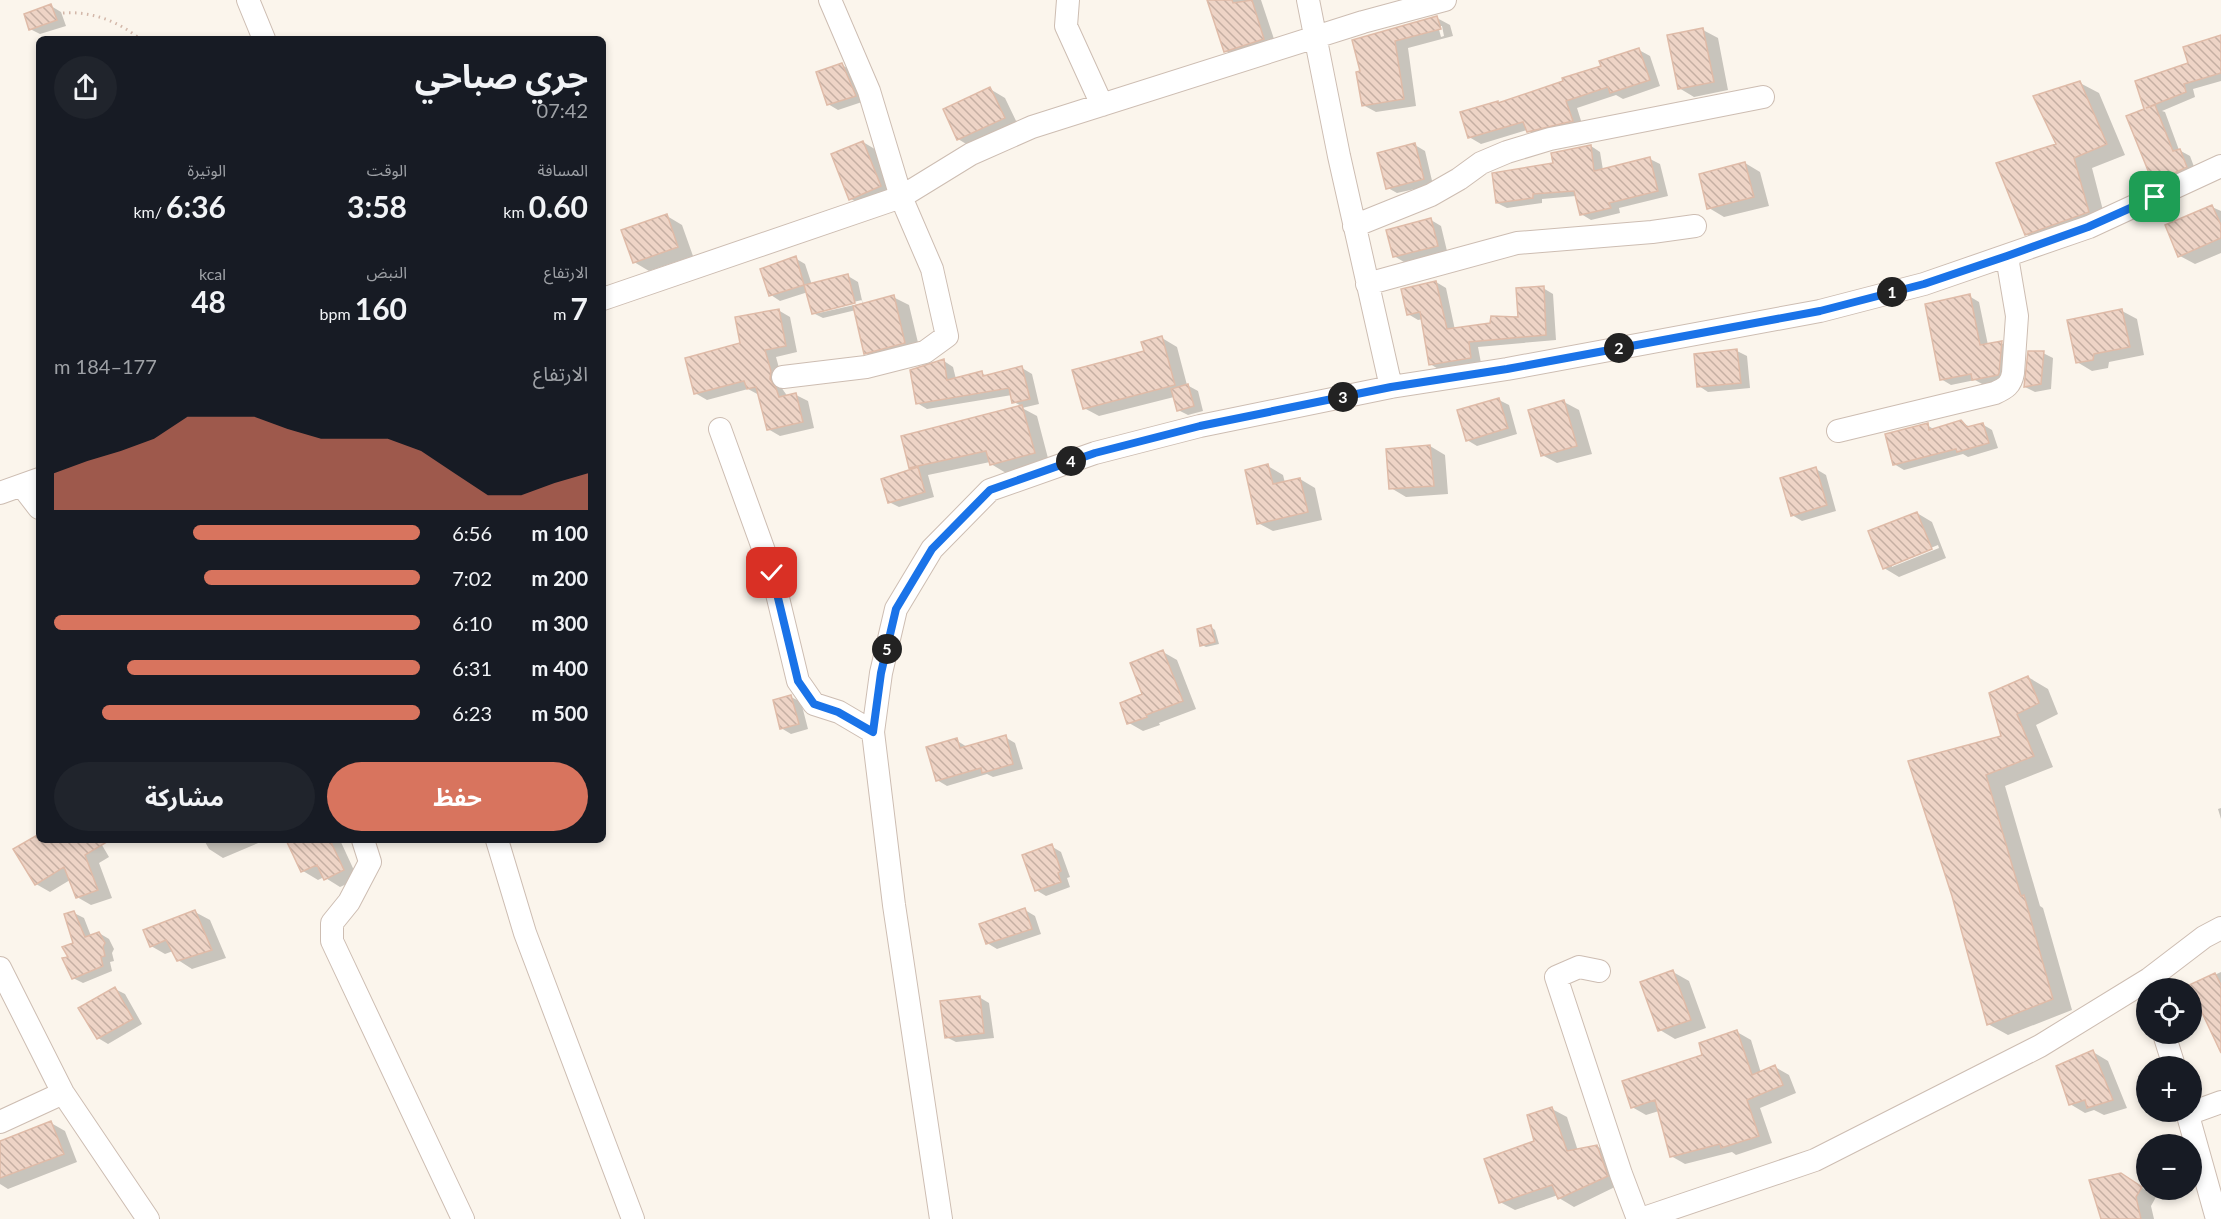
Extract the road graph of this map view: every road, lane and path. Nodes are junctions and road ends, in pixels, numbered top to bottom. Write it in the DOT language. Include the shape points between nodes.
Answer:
graph roads {
  1 [pos="249,0"];
  2 [pos="830,0"];
  3 [pos="1068,0"];
  4 [pos="1308,0"];
  5 [pos="1445,0"];
  6 [pos="63,13"];
  7 [pos="136,36"];
  8 [pos="263,36"];
  9 [pos="1315,38"];
  10 [pos="1763,98"];
  11 [pos="1102,105"];
  12 [pos="2221,166"];
  13 [pos="901,197"];
  14 [pos="1354,226"];
  15 [pos="1695,226"];
  16 [pos="2007,256"];
  17 [pos="1367,284"];
  18 [pos="606,298"];
  19 [pos="783,377"];
  20 [pos="1391,387"];
  21 [pos="720,429"];
  22 [pos="1838,431"];
  23 [pos="30,483"];
  24 [pos="0,493"];
  25 [pos="36,500"];
  26 [pos="873,732"];
  27 [pos="364,843"];
  28 [pos="498,843"];
  29 [pos="2221,928"];
  30 [pos="0,968"];
  31 [pos="1599,971"];
  32 [pos="2157,978"];
  33 [pos="2136,992"];
  34 [pos="63,1093"];
  35 [pos="2221,1102"];
  36 [pos="2202,1108"];
  37 [pos="0,1122"];
  38 [pos="2190,1122"];
  39 [pos="147,1219"];
  40 [pos="463,1219"];
  41 [pos="633,1219"];
  42 [pos="941,1219"];
  43 [pos="1640,1219"];
  44 [pos="2217,1219"];
  1 -- 8 [label="street"];
  2 -- 13 [label="street" via="869,91"];
  3 -- 11 [label="street" via="1066,26"];
  4 -- 9 [label="street"];
  5 -- 9 [label="street"];
  6 -- 7 [label="path" via="101,18"];
  9 -- 11 [label="street"];
  9 -- 14 [label="street"];
  10 -- 14 [label="street" via="1550,139 1507,152 1481,163 1431,195"];
  11 -- 13 [label="street" via="971,154"];
  12 -- 16 [label="street" via="2088,227"];
  13 -- 18 [label="street"];
  13 -- 19 [label="street" via="932,269 947,336 925,352 866,367"];
  14 -- 17 [label="street"];
  15 -- 17 [label="street" via="1517,243"];
  16 -- 20 [label="street" via="1924,284 1820,311"];
  16 -- 22 [label="street" via="2017,316 2013,373 2007,388"];
  17 -- 20 [label="street"];
  20 -- 26 [label="street" via="1095,453 990,490 932,549 896,609"];
  21 -- 26 [label="street" via="772,573 798,681 814,704 838,712"];
  23 -- 24 [label="street"];
  23 -- 25 [label="street"];
  26 -- 42 [label="street" via="894,905"];
  27 -- 40 [label="street" via="370,862 350,902 332,923 332,941"];
  28 -- 41 [label="street" via="525,933"];
  29 -- 32 [label="street" via="2204,937"];
  30 -- 34 [label="street"];
  31 -- 43 [label="street" via="1579,967 1556,977"];
  33 -- 43 [label="street" via="2040,1046 1815,1160"];
  34 -- 37 [label="street"];
  34 -- 39 [label="street"];
  35 -- 36 [label="street"];
  38 -- 44 [label="street"];
}
